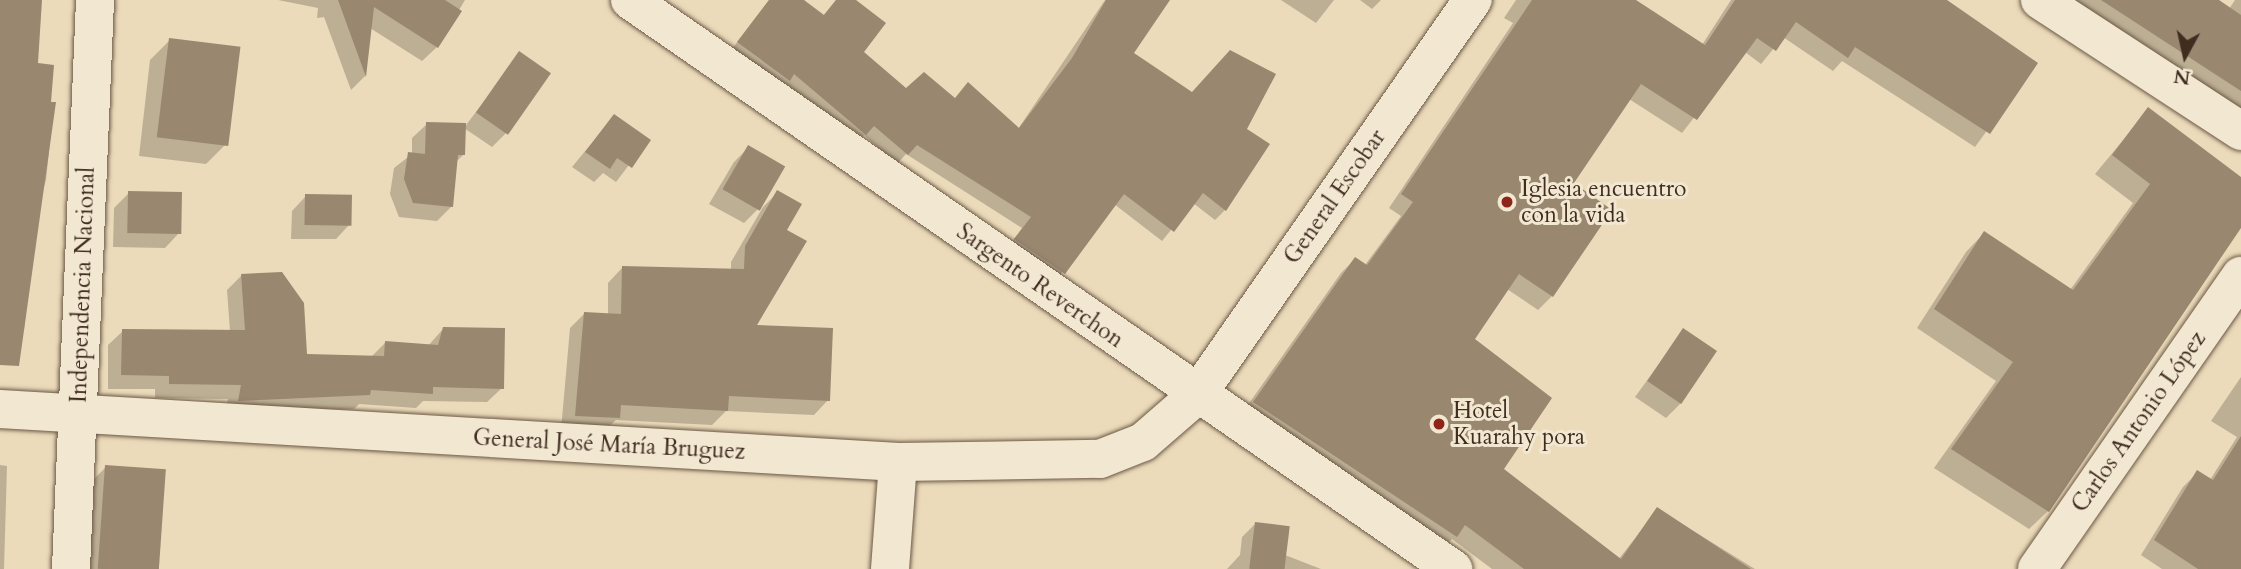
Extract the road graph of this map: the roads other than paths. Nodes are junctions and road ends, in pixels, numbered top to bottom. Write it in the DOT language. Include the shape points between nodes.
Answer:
graph roads {
  1 [pos="95,0"];
  2 [pos="629,0"];
  3 [pos="1473,0"];
  4 [pos="2040,0"];
  5 [pos="2241,131"];
  6 [pos="2241,276"];
  7 [pos="1196,395"];
  8 [pos="0,409"];
  9 [pos="78,412"];
  10 [pos="898,462"];
  11 [pos="71,569"];
  12 [pos="890,569"];
  13 [pos="1453,569"];
  14 [pos="2037,569"];
  1 -- 9 [label="street, Independencia Nacional"];
  2 -- 7 [label="street, Sargento Reverchon"];
  3 -- 7 [label="street, General Escobar"];
  4 -- 5 [label="street"];
  6 -- 14 [label="street, Carlos Antonio López"];
  7 -- 10 [label="street, General José María Bruguez" via="1143,442 1100,459"];
  7 -- 13 [label="street, Sargento Reverchon"];
  8 -- 9 [label="street, General José María Bruguez"];
  9 -- 10 [label="street, General José María Bruguez"];
  9 -- 11 [label="street, Independencia Nacional"];
  10 -- 12 [label="street"];
}
